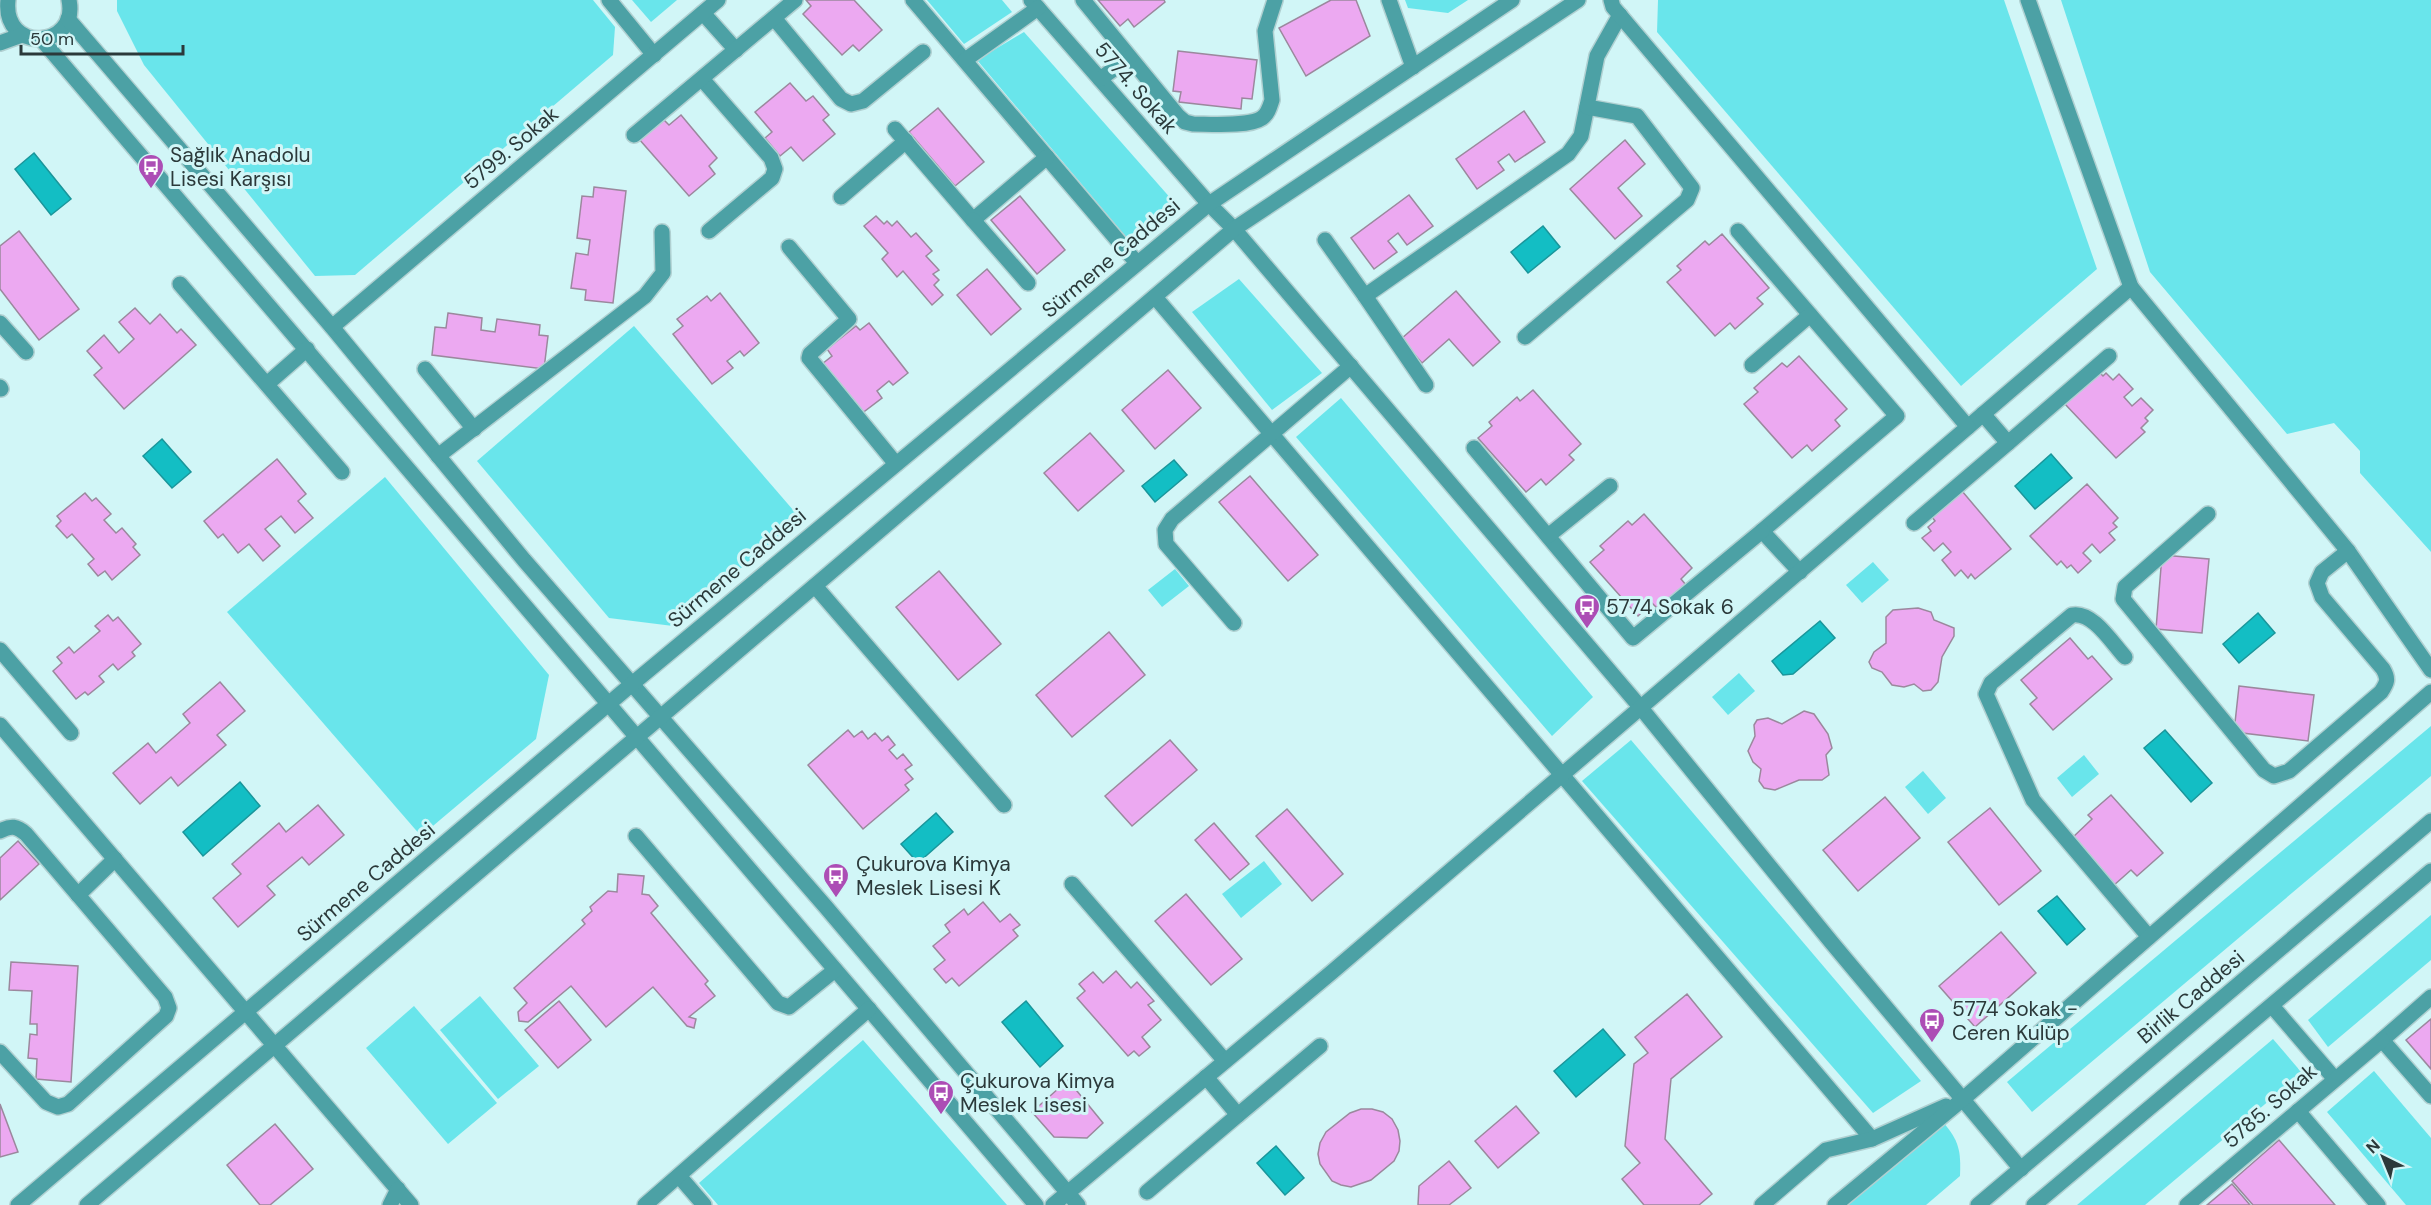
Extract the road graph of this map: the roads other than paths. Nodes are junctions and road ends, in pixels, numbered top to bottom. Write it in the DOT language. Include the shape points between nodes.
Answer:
graph roads {
  1 [pos="8,0"];
  2 [pos="69,0"];
  3 [pos="609,0"];
  4 [pos="718,0"];
  5 [pos="795,0"];
  6 [pos="913,0"];
  7 [pos="1083,0"];
  8 [pos="1275,0"];
  9 [pos="1389,0"];
  10 [pos="1512,0"];
  11 [pos="1578,0"];
  12 [pos="1611,0"];
  13 [pos="2028,0"];
  14 [pos="1034,4"];
  15 [pos="0,6"];
  16 [pos="703,12"];
  17 [pos="1620,15"];
  18 [pos="774,18"];
  19 [pos="68,19"];
  20 [pos="22,35"];
  21 [pos="42,40"];
  22 [pos="0,43"];
  23 [pos="736,50"];
  24 [pos="923,52"];
  25 [pos="654,55"];
  26 [pos="1129,58"];
  27 [pos="965,60"];
  28 [pos="1413,67"];
  29 [pos="702,79"];
  30 [pos="1100,79"];
  31 [pos="1587,106"];
  32 [pos="895,129"];
  33 [pos="634,135"];
  34 [pos="906,141"];
  35 [pos="1047,157"];
  36 [pos="841,197"];
  37 [pos="1209,204"];
  38 [pos="973,220"];
  39 [pos="1234,229"];
  40 [pos="662,231"];
  41 [pos="710,231"];
  42 [pos="1738,231"];
  43 [pos="1324,240"];
  44 [pos="789,247"];
  45 [pos="1137,263"];
  46 [pos="1028,283"];
  47 [pos="180,284"];
  48 [pos="2131,287"];
  49 [pos="1365,296"];
  50 [pos="1155,297"];
  51 [pos="1810,315"];
  52 [pos="0,323"];
  53 [pos="332,327"];
  54 [pos="1525,337"];
  55 [pos="307,349"];
  56 [pos="26,352"];
  57 [pos="2109,356"];
  58 [pos="1752,365"];
  59 [pos="1351,366"];
  60 [pos="425,369"];
  61 [pos="267,384"];
  62 [pos="1426,384"];
  63 [pos="1983,414"];
  64 [pos="1968,427"];
  65 [pos="474,429"];
  66 [pos="1272,433"];
  67 [pos="2008,443"];
  68 [pos="1474,448"];
  69 [pos="438,456"];
  70 [pos="896,464"];
  71 [pos="342,472"];
  72 [pos="1610,486"];
  73 [pos="2208,514"];
  74 [pos="1914,523"];
  75 [pos="1762,531"];
  76 [pos="1548,536"];
  77 [pos="2348,551"];
  78 [pos="1800,572"];
  79 [pos="815,586"];
  80 [pos="1234,623"];
  81 [pos="0,650"];
  82 [pos="2125,657"];
  83 [pos="2431,670"];
  84 [pos="632,684"];
  85 [pos="2431,692"];
  86 [pos="607,705"];
  87 [pos="1641,708"];
  88 [pos="660,717"];
  89 [pos="0,725"];
  90 [pos="72,733"];
  91 [pos="635,737"];
  92 [pos="1562,776"];
  93 [pos="1004,805"];
  94 [pos="2431,821"];
  95 [pos="0,831"];
  96 [pos="636,836"];
  97 [pos="115,859"];
  98 [pos="2431,871"];
  99 [pos="1072,884"];
  100 [pos="78,895"];
  101 [pos="2149,937"];
  102 [pos="835,970"];
  103 [pos="2431,997"];
  104 [pos="2272,1006"];
  105 [pos="868,1009"];
  106 [pos="245,1012"];
  107 [pos="2382,1040"];
  108 [pos="273,1044"];
  109 [pos="1320,1046"];
  110 [pos="0,1052"];
  111 [pos="1225,1060"];
  112 [pos="1206,1077"];
  113 [pos="2334,1078"];
  114 [pos="2431,1096"];
  115 [pos="1963,1099"];
  116 [pos="2298,1111"];
  117 [pos="1238,1115"];
  118 [pos="1872,1139"];
  119 [pos="2021,1169"];
  120 [pos="679,1176"];
  121 [pos="398,1190"];
  122 [pos="1067,1192"];
  123 [pos="1147,1192"];
  124 [pos="18,1205"];
  125 [pos="87,1205"];
  126 [pos="390,1205"];
  127 [pos="411,1205"];
  128 [pos="645,1205"];
  129 [pos="704,1205"];
  130 [pos="1036,1205"];
  131 [pos="1053,1205"];
  132 [pos="1078,1205"];
  133 [pos="1762,1205"];
  134 [pos="1835,1205"];
  135 [pos="1978,1205"];
  136 [pos="2034,1205"];
  137 [pos="2187,1205"];
  138 [pos="2378,1205"];
  1 -- 15 [label="street"];
  1 -- 20 [label="street" via="9,20"];
  2 -- 19 [label="street"];
  3 -- 25 [label="street"];
  4 -- 16 [label="street, 5799. Sokak"];
  5 -- 18 [label="street"];
  6 -- 27 [label="street"];
  7 -- 26 [label="street"];
  8 -- 26 [label="street" via="1265,31 1272,100 1263,118 1251,123 1185,122"];
  9 -- 28 [label="street"];
  10 -- 28 [label="street, Sürmene Caddesi"];
  11 -- 39 [label="street"];
  12 -- 17 [label="street"];
  13 -- 48 [label="street"];
  14 -- 27 [label="street"];
  14 -- 30 [label="street, 5774. Sokak"];
  16 -- 23 [label="street"];
  16 -- 25 [label="street, 5799. Sokak"];
  17 -- 31 [label="street" via="1597,56"];
  17 -- 64 [label="street"];
  18 -- 23 [label="street"];
  18 -- 24 [label="street" via="841,99 851,104 864,100"];
  19 -- 21 [label="street" via="60,31"];
  19 -- 53 [label="street"];
  20 -- 21 [label="street"];
  20 -- 22 [label="street"];
  21 -- 55 [label="street"];
  23 -- 29 [label="street"];
  25 -- 53 [label="street, 5799. Sokak"];
  26 -- 30 [label="street"];
  27 -- 35 [label="street"];
  28 -- 37 [label="street, Sürmene Caddesi"];
  29 -- 33 [label="street"];
  29 -- 41 [label="street" via="771,158 776,169 772,178"];
  30 -- 37 [label="street, 5774. Sokak"];
  31 -- 49 [label="street" via="1581,136 1568,154"];
  31 -- 54 [label="street" via="1637,116 1692,188 1687,200"];
  32 -- 34 [label="street"];
  34 -- 36 [label="street"];
  34 -- 38 [label="street"];
  35 -- 38 [label="street"];
  35 -- 45 [label="street"];
  37 -- 39 [label="street, 5774. Sokak"];
  37 -- 45 [label="street, Sürmene Caddesi"];
  38 -- 46 [label="street"];
  39 -- 50 [label="street"];
  39 -- 59 [label="street, 5774. Sokak"];
  40 -- 65 [label="street" via="663,273 645,296"];
  42 -- 51 [label="street"];
  43 -- 49 [label="street"];
  44 -- 70 [label="street" via="849,319 809,358"];
  45 -- 70 [label="street, Sürmene Caddesi"];
  47 -- 61 [label="street"];
  48 -- 63 [label="street"];
  48 -- 77 [label="street"];
  49 -- 62 [label="street"];
  50 -- 66 [label="street"];
  50 -- 79 [label="street"];
  51 -- 58 [label="street"];
  51 -- 75 [label="street" via="1897,416"];
  52 -- 56 [label="street"];
  53 -- 69 [label="street"];
  55 -- 61 [label="street"];
  55 -- 86 [label="street"];
  57 -- 67 [label="street"];
  59 -- 66 [label="street"];
  59 -- 87 [label="street, 5774. Sokak"];
  60 -- 65 [label="street"];
  61 -- 71 [label="street"];
  63 -- 64 [label="street"];
  63 -- 67 [label="street"];
  64 -- 78 [label="street"];
  65 -- 69 [label="street"];
  66 -- 80 [label="street" via="1172,519 1165,530 1166,544"];
  66 -- 92 [label="street"];
  67 -- 74 [label="street"];
  68 -- 76 [label="street"];
  69 -- 84 [label="street"];
  70 -- 84 [label="street, Sürmene Caddesi"];
  72 -- 76 [label="street"];
  73 -- 77 [label="street" via="2125,587 2122,599 2264,770 2274,776 2289,771 2387,683 2383,669 2322,597 2317,584 2322,572"];
  75 -- 76 [label="street" via="1633,638"];
  75 -- 78 [label="street"];
  77 -- 83 [label="street"];
  78 -- 87 [label="street"];
  79 -- 88 [label="street"];
  79 -- 93 [label="street"];
  81 -- 90 [label="street"];
  82 -- 101 [label="street" via="2089,617 2072,615 1992,683 1986,694 2033,800"];
  84 -- 86 [label="street, Sürmene Caddesi"];
  84 -- 88 [label="street"];
  85 -- 101 [label="street"];
  86 -- 91 [label="street"];
  86 -- 106 [label="street, Sürmene Caddesi"];
  87 -- 92 [label="street"];
  87 -- 115 [label="street, 5774. Sokak"];
  88 -- 91 [label="street"];
  88 -- 122 [label="street"];
  89 -- 97 [label="street"];
  91 -- 102 [label="street"];
  91 -- 108 [label="street"];
  92 -- 111 [label="street"];
  92 -- 118 [label="street"];
  94 -- 119 [label="street, Birlik Caddesi"];
  95 -- 100 [label="street" via="10,826 18,828"];
  96 -- 102 [label="street" via="778,1003 789,1007"];
  97 -- 100 [label="street"];
  97 -- 106 [label="street"];
  98 -- 104 [label="street"];
  99 -- 111 [label="street"];
  100 -- 110 [label="street" via="165,997 169,1008 166,1016 68,1104 58,1107 46,1102"];
  101 -- 115 [label="street"];
  102 -- 105 [label="street"];
  103 -- 107 [label="street, 5785. Sokak"];
  104 -- 113 [label="street"];
  104 -- 136 [label="street"];
  105 -- 120 [label="street"];
  105 -- 130 [label="street"];
  106 -- 108 [label="street"];
  106 -- 124 [label="street, Sürmene Caddesi"];
  107 -- 113 [label="street, 5785. Sokak"];
  107 -- 114 [label="street"];
  108 -- 121 [label="street"];
  108 -- 125 [label="street"];
  109 -- 117 [label="street"];
  111 -- 112 [label="street"];
  112 -- 117 [label="street"];
  112 -- 122 [label="street"];
  113 -- 116 [label="street, 5785. Sokak"];
  115 -- 118 [label="street"];
  115 -- 119 [label="street, 5774. Sokak"];
  115 -- 134 [label="street"];
  116 -- 137 [label="street, 5785. Sokak"];
  116 -- 138 [label="street"];
  117 -- 123 [label="street"];
  118 -- 133 [label="street" via="1826,1150"];
  119 -- 135 [label="street, Birlik Caddesi"];
  120 -- 128 [label="street"];
  120 -- 129 [label="street"];
  121 -- 126 [label="street"];
  121 -- 127 [label="street"];
  122 -- 131 [label="street"];
  122 -- 132 [label="street"];
}
